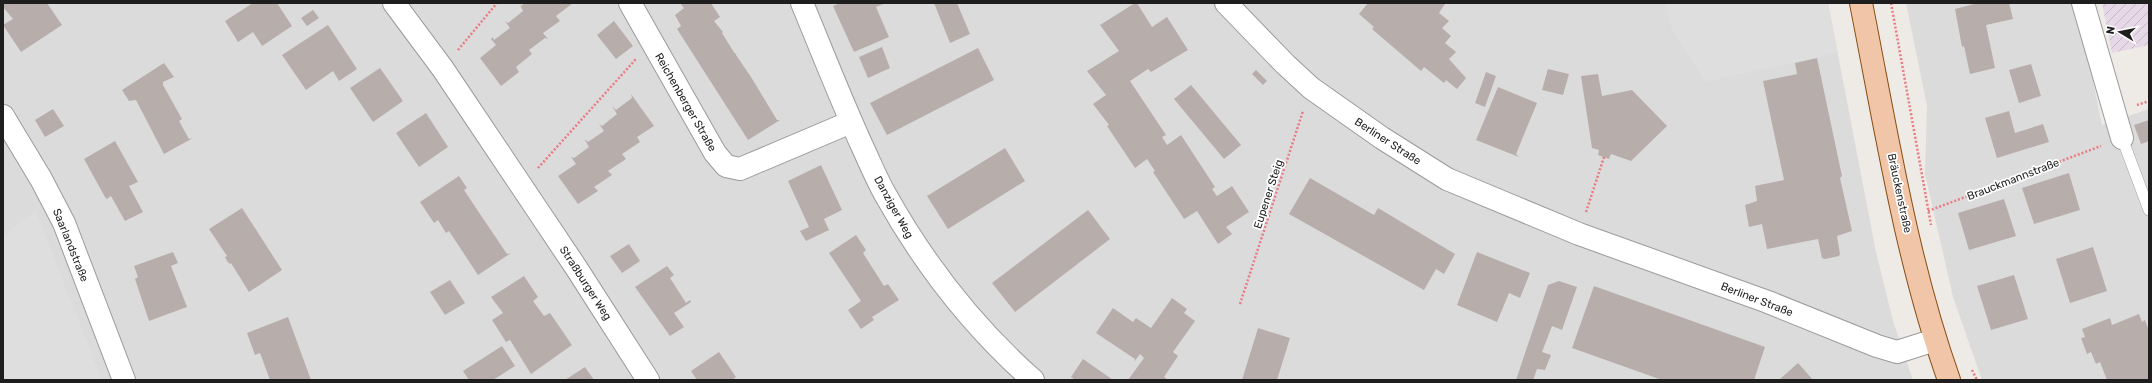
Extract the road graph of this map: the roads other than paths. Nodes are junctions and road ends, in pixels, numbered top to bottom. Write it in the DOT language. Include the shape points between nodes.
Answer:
graph roads {
  1 [pos="394,3"];
  2 [pos="630,3"];
  3 [pos="802,3"];
  4 [pos="1226,3"];
  5 [pos="1861,3"];
  6 [pos="2083,3"];
  7 [pos="3,116"];
  8 [pos="852,122"];
  9 [pos="2122,138"];
  10 [pos="2149,210"];
  11 [pos="1935,340"];
  12 [pos="124,380"];
  13 [pos="648,380"];
  14 [pos="1033,380"];
  15 [pos="1949,380"];
  1 -- 13 [label="street, Straßburger Weg" via="443,69 522,186"];
  2 -- 8 [label="street, Reichenberger Straße" via="695,120 726,166 740,169"];
  3 -- 8 [label="street, Danziger Weg"];
  4 -- 11 [label="street, Berliner Straße" via="1311,88 1382,138 1448,179 1579,234 1768,302 1860,340 1897,352"];
  5 -- 11 [label="main road, Bräuckenstraße" via="1905,220"];
  6 -- 9 [label="street"];
  7 -- 12 [label="street, Saarlandstraße" via="64,223"];
  8 -- 14 [label="street, Danziger Weg" via="884,194 942,283 992,342"];
  9 -- 10 [label="lane"];
  11 -- 15 [label="main road, Bräuckenstraße"];
}
